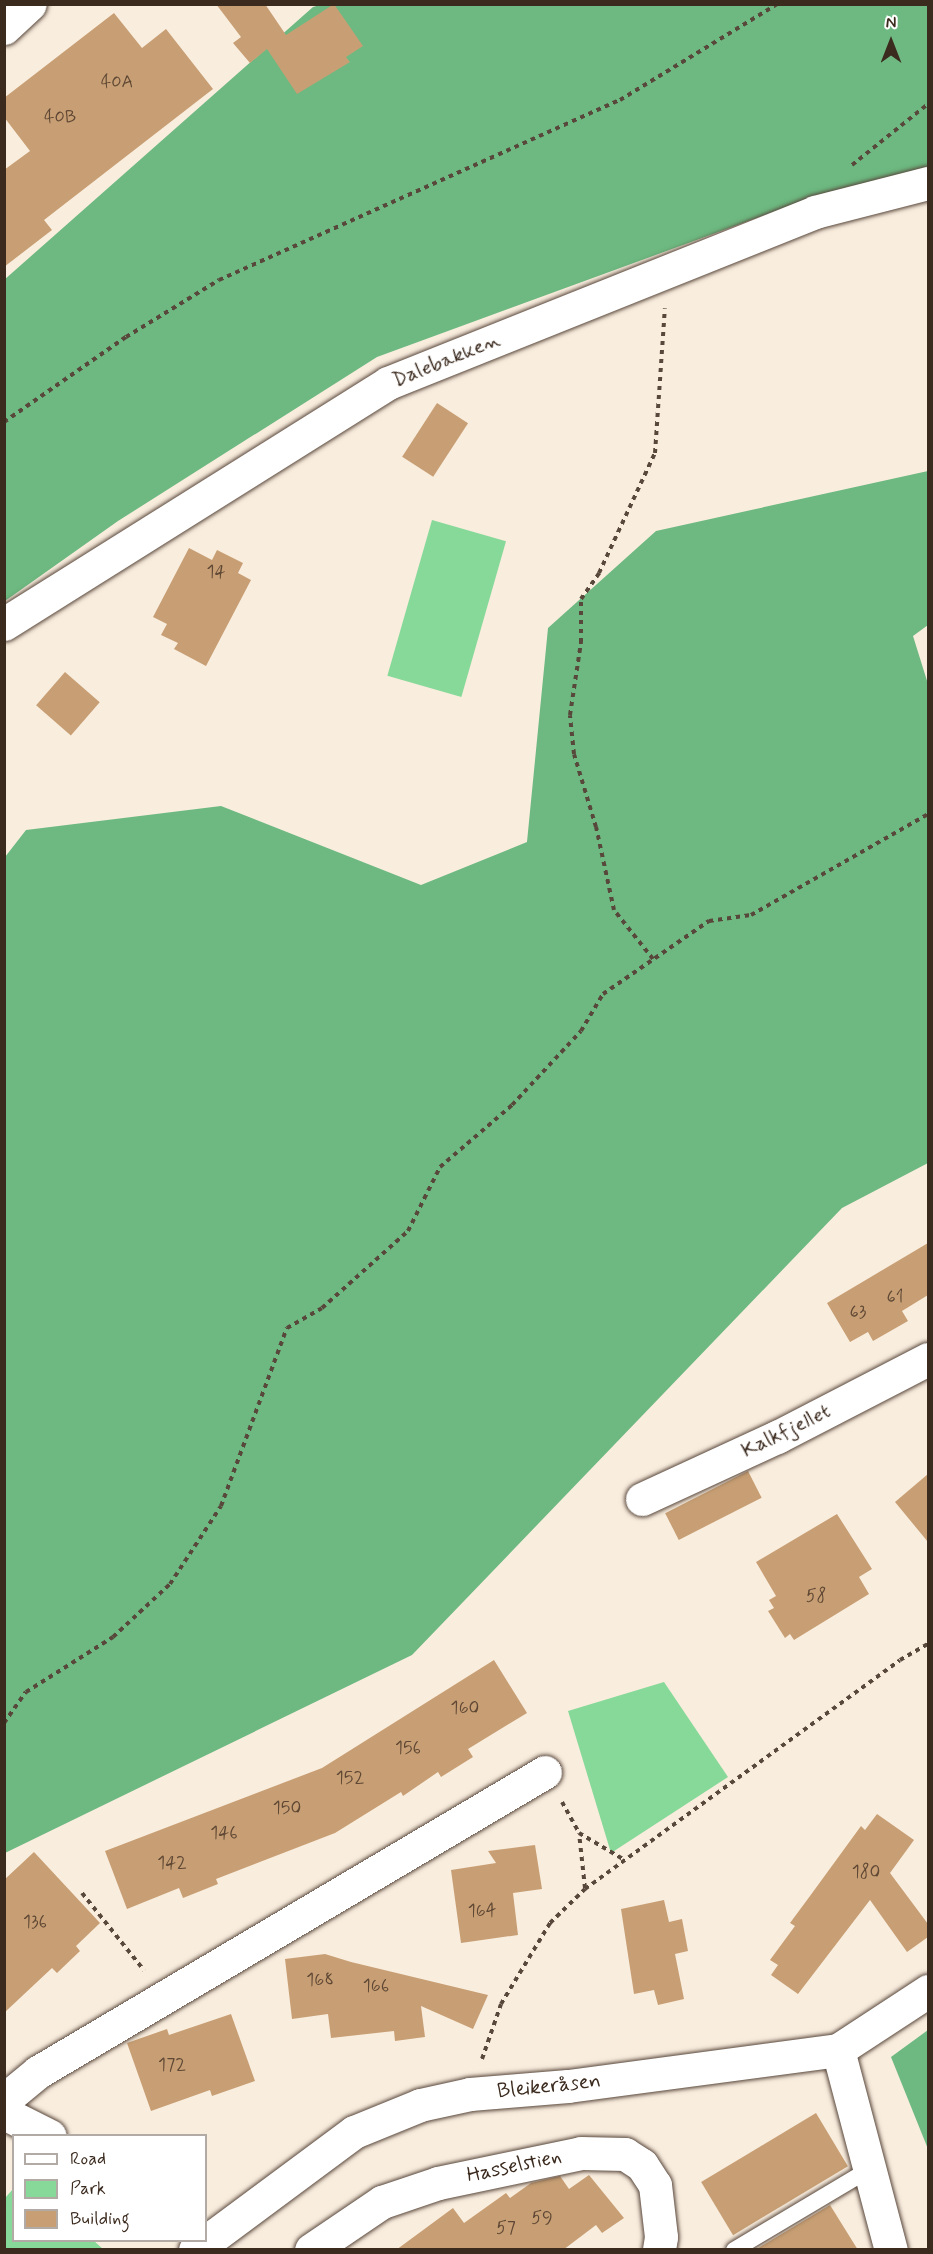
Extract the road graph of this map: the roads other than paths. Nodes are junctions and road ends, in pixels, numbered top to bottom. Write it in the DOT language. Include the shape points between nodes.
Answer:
graph roads {
  1 [pos="30,4"];
  2 [pos="4,28"];
  3 [pos="928,183"];
  4 [pos="4,624"];
  5 [pos="928,1359"];
  6 [pos="642,1499"];
  7 [pos="545,1772"];
  8 [pos="928,1991"];
  9 [pos="838,2050"];
  10 [pos="4,2100"];
  11 [pos="4,2113"];
  12 [pos="46,2134"];
  13 [pos="870,2169"];
  14 [pos="207,2240"];
  15 [pos="311,2250"];
  16 [pos="659,2250"];
  17 [pos="734,2250"];
  18 [pos="891,2250"];
  1 -- 2 [label="street"];
  3 -- 4 [label="street, Dalebakken" via="815,212 388,383"];
  5 -- 6 [label="street, Kalkfjellet" via="777,1437"];
  7 -- 10 [label="street" via="38,2072"];
  8 -- 9 [label="street, Bleikeråsen"];
  9 -- 13 [label="street"];
  9 -- 14 [label="street, Bleikeråsen" via="567,2086 470,2094 420,2105 354,2132"];
  11 -- 12 [label="street"];
  13 -- 17 [label="lane"];
  13 -- 18 [label="street"];
  15 -- 16 [label="street, Hasselstien" via="382,2202 438,2182 581,2152 625,2154 642,2165 655,2185"];
}
